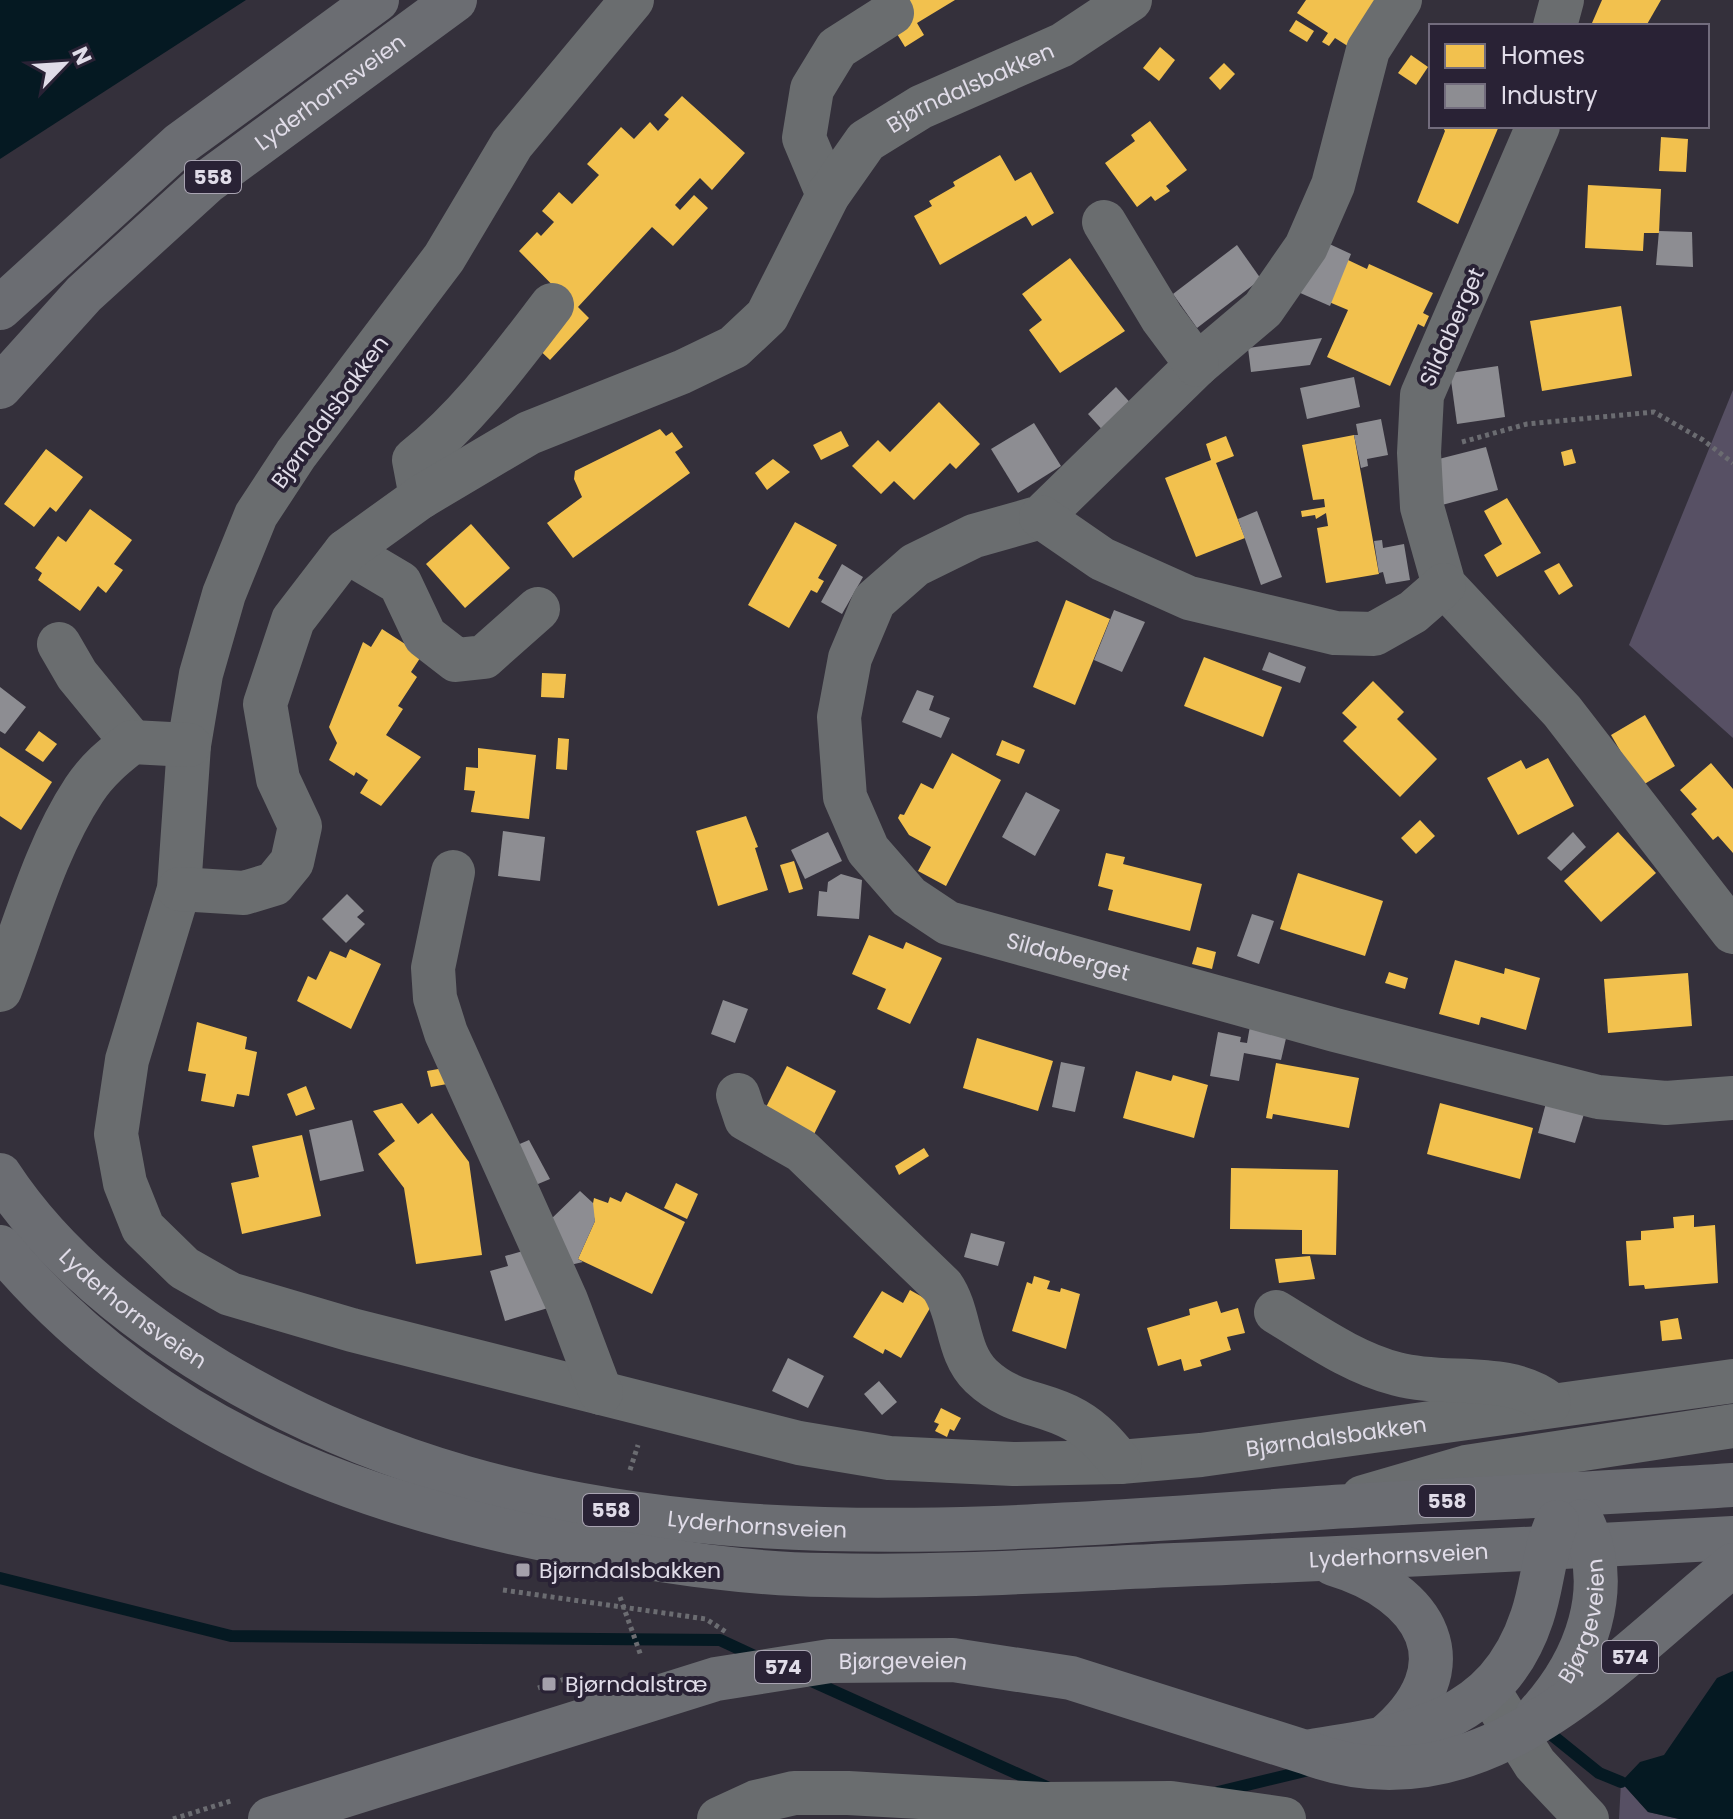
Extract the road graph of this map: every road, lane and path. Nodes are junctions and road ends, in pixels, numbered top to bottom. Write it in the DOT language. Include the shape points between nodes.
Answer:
graph roads {
  1 [pos="377,0"];
  2 [pos="455,0"];
  3 [pos="632,0"];
  4 [pos="1130,0"];
  5 [pos="1400,0"];
  6 [pos="1562,0"];
  7 [pos="892,13"];
  8 [pos="1556,24"];
  9 [pos="1537,128"];
  10 [pos="828,195"];
  11 [pos="1104,222"];
  12 [pos="552,305"];
  13 [pos="0,308"];
  14 [pos="1197,365"];
  15 [pos="0,387"];
  16 [pos="1419,453"];
  17 [pos="1733,463"];
  18 [pos="421,497"];
  19 [pos="1041,517"];
  20 [pos="346,551"];
  21 [pos="1444,585"];
  22 [pos="538,609"];
  23 [pos="59,644"];
  24 [pos="132,742"];
  25 [pos="189,745"];
  26 [pos="453,872"];
  27 [pos="179,889"];
  28 [pos="1733,932"];
  29 [pos="0,990"];
  30 [pos="738,1095"];
  31 [pos="1733,1098"];
  32 [pos="0,1175"];
  33 [pos="0,1247"];
  34 [pos="1276,1312"];
  35 [pos="1733,1381"];
  36 [pos="601,1393"];
  37 [pos="1554,1407"];
  38 [pos="1733,1426"];
  39 [pos="1120,1462"];
  40 [pos="1733,1485"];
  41 [pos="1570,1494"];
  42 [pos="1324,1508"];
  43 [pos="1733,1538"];
  44 [pos="1594,1546"];
  45 [pos="1545,1549"];
  46 [pos="1319,1559"];
  47 [pos="1733,1565"];
  48 [pos="503,1590"];
  49 [pos="632,1632"];
  50 [pos="726,1632"];
  51 [pos="641,1656"];
  52 [pos="1489,1691"];
  53 [pos="1518,1737"];
  54 [pos="1381,1740"];
  55 [pos="1305,1752"];
  56 [pos="270,1819"];
  57 [pos="719,1819"];
  58 [pos="1284,1819"];
  59 [pos="1587,1819"];
  1 -- 13 [label="main road, Lyderhornsveien / 558" via="180,144"];
  2 -- 15 [label="main road, Lyderhornsveien / 558" via="207,182 84,294"];
  3 -- 25 [label="street, Bjørndalsbakken" via="512,144 444,258 256,515 224,594 201,674"];
  4 -- 10 [label="street, Bjørndalsbakken" via="1062,45 921,107 866,141"];
  5 -- 14 [label="street, Sildaberget" via="1368,50 1333,185 1306,247 1263,309"];
  6 -- 8 [label="street"];
  7 -- 10 [label="street" via="837,48 812,89 804,138"];
  9 -- 16 [label="street, Sildaberget" via="1422,395"];
  10 -- 18 [label="street, Bjørndalsbakken" via="767,316 734,347 529,433"];
  11 -- 14 [label="street"];
  12 -- 18 [label="street" via="478,401 414,460"];
  14 -- 19 [label="street, Sildaberget"];
  16 -- 17 [label="path" via="1527,424 1654,412"];
  16 -- 21 [label="street, Sildaberget" via="1422,507"];
  18 -- 20 [label="street, Bjørndalsbakken"];
  19 -- 21 [label="street" via="1102,559 1189,598 1335,633 1374,634 1413,612"];
  19 -- 31 [label="street, Sildaberget" via="974,536 915,565 874,601 850,658 839,717 845,797 868,850 909,897 948,923 1598,1097 1666,1103"];
  20 -- 22 [label="street" via="400,583 425,636 456,660 484,657"];
  20 -- 27 [label="street, Bjørndalsbakken" via="293,620 265,704 278,779 300,826 292,862 274,884 244,893"];
  21 -- 28 [label="street, Sildaberget" via="1562,711"];
  23 -- 24 [label="street" via="77,675"];
  24 -- 25 [label="street"];
  24 -- 29 [label="street" via="84,790 54,851"];
  25 -- 27 [label="street, Bjørndalsbakken"];
  26 -- 36 [label="street" via="433,968 435,998"];
  27 -- 36 [label="street, Bjørndalsbakken" via="127,1060 116,1134 125,1183 143,1228 184,1268 230,1294"];
  30 -- 39 [label="street" via="746,1119 802,1151 942,1286 978,1373 1000,1393 1072,1418 1098,1435"];
  32 -- 42 [label="main road, Lyderhornsveien / 558" via="64,1251 119,1303 261,1397 408,1459 574,1504 737,1527 843,1531 1096,1524"];
  33 -- 46 [label="main road, Lyderhornsveien / 558" via="90,1340 197,1417 321,1477 489,1528 673,1563 824,1575 918,1576"];
  34 -- 37 [label="street, Bjørndalsbakken" via="1383,1370 1432,1381 1506,1385"];
  35 -- 37 [label="street, Bjørndalsbakken"];
  36 -- 39 [label="street, Bjørndalsbakken" via="799,1443 889,1458"];
  37 -- 39 [label="street, Bjørndalsbakken"];
  38 -- 42 [label="street" via="1466,1467"];
  40 -- 41 [label="main road, Lyderhornsveien / 558"];
  41 -- 42 [label="main road, Lyderhornsveien / 558"];
  41 -- 44 [label="main road, Bjørgeveien / 574"];
  41 -- 45 [label="main road, 574"];
  43 -- 44 [label="main road, Lyderhornsveien / 558"];
  44 -- 45 [label="main road, Lyderhornsveien / 558"];
  44 -- 53 [label="main road, Bjørgeveien / 574" via="1597,1577 1583,1646 1568,1676"];
  45 -- 46 [label="main road, Lyderhornsveien / 558"];
  45 -- 52 [label="main road, Bjørgeveien / 574" via="1532,1617"];
  46 -- 54 [label="main road" via="1387,1586 1425,1630 1430,1677 1406,1720"];
  47 -- 53 [label="main road, Bjørgeveien / 574" via="1604,1681 1560,1716"];
  48 -- 50 [label="path" via="706,1619"];
  49 -- 51 [label="path"];
  52 -- 53 [label="street"];
  52 -- 54 [label="main road, Bjørgeveien / 574" via="1444,1720"];
  53 -- 55 [label="main road, Bjørgeveien / 574" via="1462,1762 1411,1775 1340,1769"];
  53 -- 59 [label="street" via="1554,1787"];
  54 -- 55 [label="main road, Bjørgeveien / 574"];
  55 -- 56 [label="main road, Bjørgeveien / 574" via="1071,1678 953,1660 830,1661 716,1679"];
  57 -- 58 [label="street" via="794,1793 1044,1804 1171,1803"];
}
